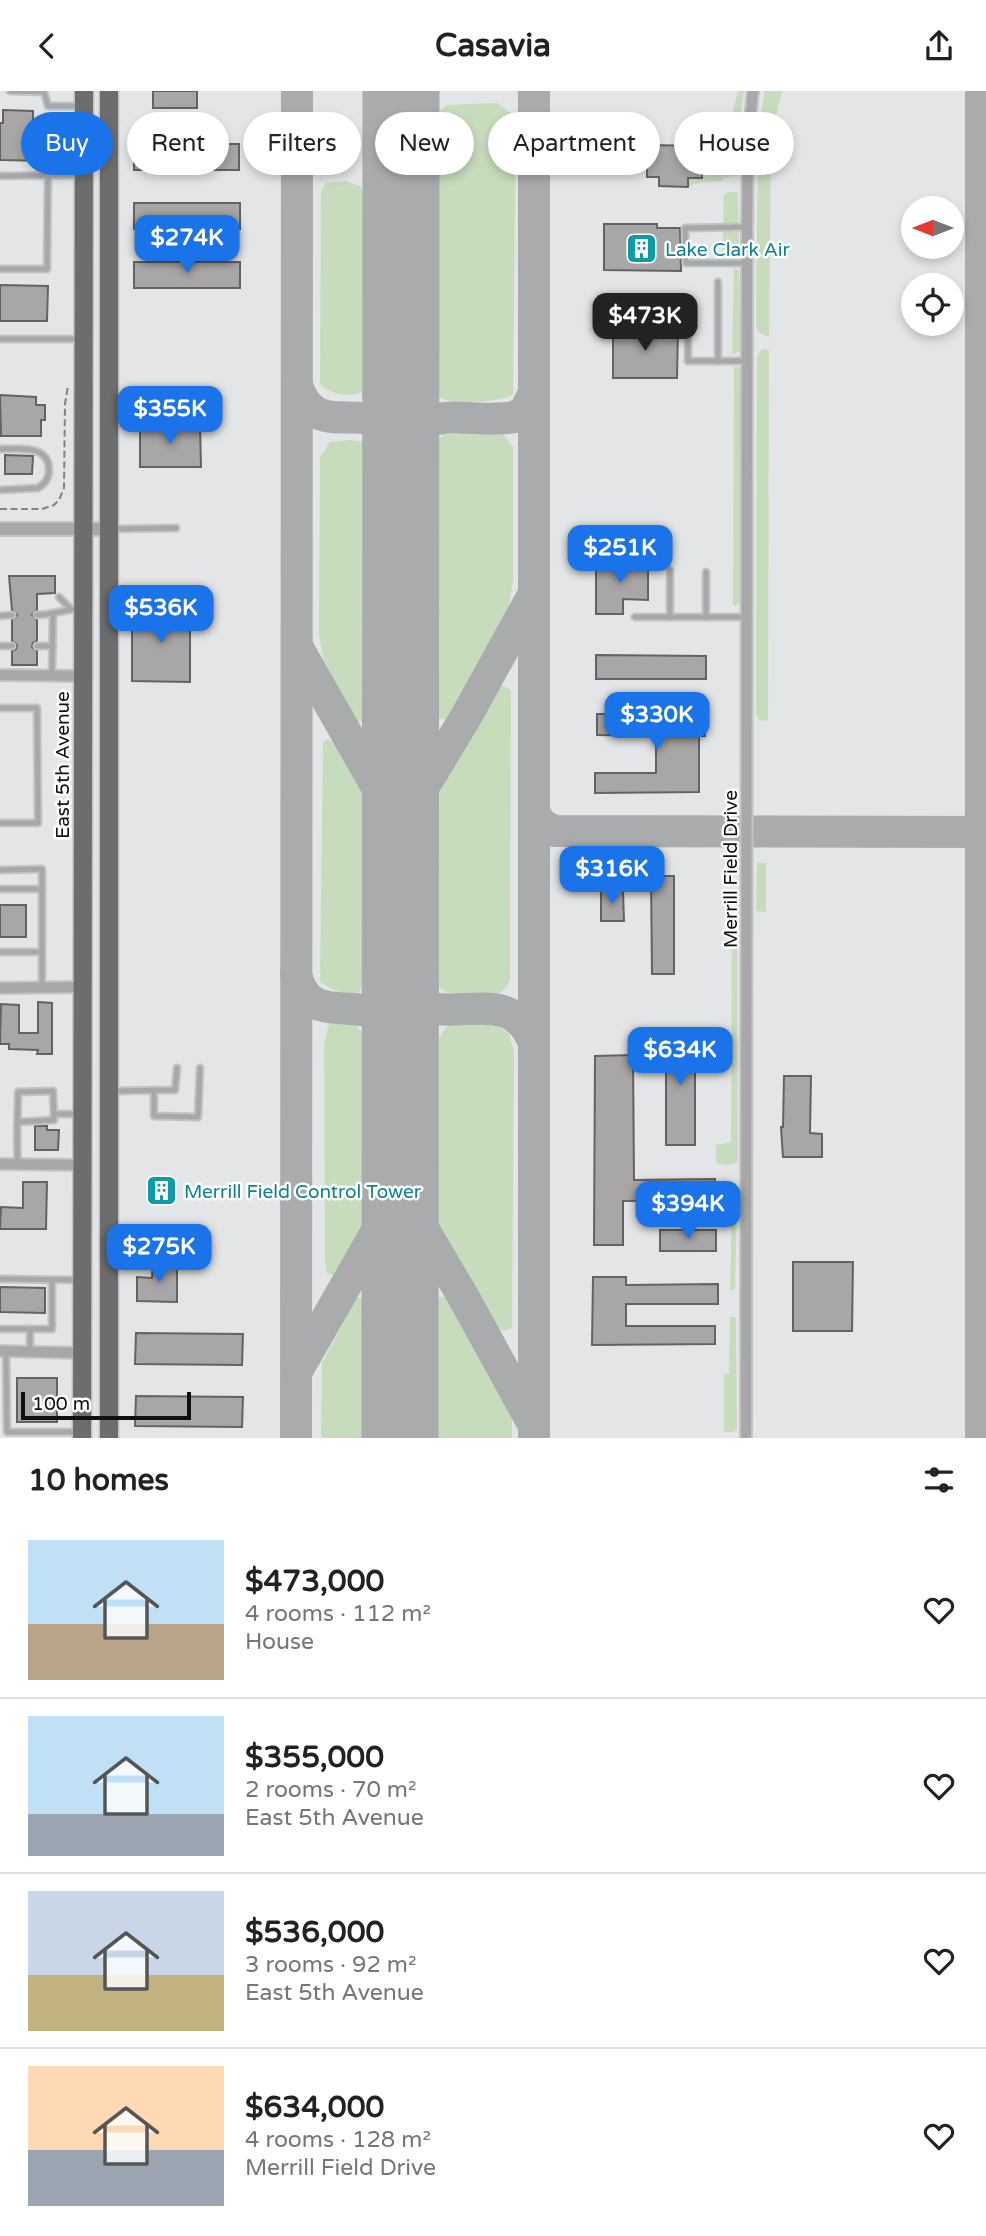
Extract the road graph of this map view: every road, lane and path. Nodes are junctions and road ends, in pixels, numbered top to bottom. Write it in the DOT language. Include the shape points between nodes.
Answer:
graph roads {
  1 [pos="9,91"];
  2 [pos="109,91"];
  3 [pos="753,91"];
  4 [pos="44,92"];
  5 [pos="84,98"];
  6 [pos="48,175"];
  7 [pos="84,175"];
  8 [pos="0,176"];
  9 [pos="747,227"];
  10 [pos="747,263"];
  11 [pos="0,269"];
  12 [pos="718,282"];
  13 [pos="613,322"];
  14 [pos="0,339"];
  15 [pos="84,339"];
  16 [pos="718,361"];
  17 [pos="748,361"];
  18 [pos="70,378"];
  19 [pos="0,449"];
  20 [pos="0,490"];
  21 [pos="0,509"];
  22 [pos="176,528"];
  23 [pos="0,529"];
  24 [pos="84,529"];
  25 [pos="108,529"];
  26 [pos="670,570"];
  27 [pos="706,572"];
  28 [pos="59,597"];
  29 [pos="77,609"];
  30 [pos="0,615"];
  31 [pos="12,615"];
  32 [pos="37,615"];
  33 [pos="53,615"];
  34 [pos="635,617"];
  35 [pos="670,617"];
  36 [pos="706,617"];
  37 [pos="748,617"];
  38 [pos="0,646"];
  39 [pos="12,646"];
  40 [pos="37,646"];
  41 [pos="53,646"];
  42 [pos="0,675"];
  43 [pos="52,676"];
  44 [pos="83,676"];
  45 [pos="0,708"];
  46 [pos="0,823"];
  47 [pos="0,870"];
  48 [pos="42,888"];
  49 [pos="0,889"];
  50 [pos="0,952"];
  51 [pos="42,952"];
  52 [pos="42,987"];
  53 [pos="83,987"];
  54 [pos="0,988"];
  55 [pos="177,1067"];
  56 [pos="200,1068"];
  57 [pos="154,1090"];
  58 [pos="109,1091"];
  59 [pos="54,1114"];
  60 [pos="83,1114"];
  61 [pos="18,1122"];
  62 [pos="0,1164"];
  63 [pos="18,1164"];
  64 [pos="84,1164"];
  65 [pos="0,1279"];
  66 [pos="51,1280"];
  67 [pos="83,1280"];
  68 [pos="0,1329"];
  69 [pos="30,1329"];
  70 [pos="3,1351"];
  71 [pos="30,1351"];
  72 [pos="82,1353"];
  73 [pos="82,1435"];
  74 [pos="110,1438"];
  75 [pos="746,1438"];
  1 -- 4 [label="lane"];
  2 -- 25 [label="highway"];
  3 -- 9 [label="street, Merrill Field Drive"];
  4 -- 5 [label="lane" via="48,106"];
  6 -- 8 [label="lane"];
  6 -- 11 [label="lane" via="47,268"];
  7 -- 15 [label="highway, East 5th Avenue"];
  9 -- 10 [label="street, Merrill Field Drive"];
  9 -- 10 [label="lane" via="685,228 686,263"];
  10 -- 17 [label="street, Merrill Field Drive"];
  12 -- 16 [label="lane"];
  13 -- 16 [label="lane" via="688,323 688,361"];
  14 -- 15 [label="lane"];
  15 -- 24 [label="highway, East 5th Avenue"];
  16 -- 17 [label="lane"];
  17 -- 37 [label="street, Merrill Field Drive"];
  18 -- 21 [label="path" via="65,404 65,482 59,500 42,509"];
  19 -- 20 [label="lane" via="43,453 49,468 38,488"];
  22 -- 25 [label="lane"];
  23 -- 24 [label="street"];
  24 -- 25 [label="street"];
  24 -- 29 [label="highway, East 5th Avenue"];
  25 -- 58 [label="highway"];
  26 -- 35 [label="lane"];
  27 -- 36 [label="lane"];
  28 -- 29 [label="lane"];
  29 -- 33 [label="lane"];
  29 -- 44 [label="highway, East 5th Avenue"];
  30 -- 31 [label="lane"];
  32 -- 33 [label="lane"];
  33 -- 41 [label="lane"];
  34 -- 35 [label="lane"];
  35 -- 36 [label="lane"];
  36 -- 37 [label="lane"];
  37 -- 75 [label="street, Merrill Field Drive"];
  38 -- 39 [label="lane"];
  40 -- 41 [label="lane"];
  41 -- 43 [label="lane"];
  42 -- 43 [label="street"];
  43 -- 44 [label="street"];
  44 -- 53 [label="highway, East 5th Avenue"];
  45 -- 46 [label="lane" via="37,708 38,823"];
  47 -- 48 [label="lane" via="42,869"];
  48 -- 49 [label="lane"];
  48 -- 51 [label="lane"];
  50 -- 51 [label="lane"];
  51 -- 52 [label="lane"];
  52 -- 53 [label="street"];
  52 -- 54 [label="street"];
  53 -- 60 [label="highway, East 5th Avenue"];
  55 -- 57 [label="lane" via="175,1090"];
  56 -- 57 [label="lane" via="198,1117 154,1116"];
  57 -- 58 [label="lane"];
  58 -- 74 [label="highway"];
  59 -- 60 [label="lane"];
  59 -- 61 [label="lane" via="54,1121"];
  59 -- 61 [label="lane" via="53,1091 18,1092"];
  60 -- 64 [label="highway, East 5th Avenue"];
  61 -- 63 [label="lane"];
  62 -- 63 [label="street"];
  63 -- 64 [label="street"];
  64 -- 67 [label="highway, East 5th Avenue"];
  65 -- 66 [label="lane"];
  66 -- 67 [label="lane"];
  66 -- 69 [label="lane" via="52,1329"];
  67 -- 72 [label="highway, East 5th Avenue"];
  68 -- 69 [label="lane"];
  69 -- 71 [label="lane"];
  70 -- 71 [label="street"];
  70 -- 73 [label="lane" via="7,1432"];
  71 -- 72 [label="street"];
  72 -- 73 [label="highway, East 5th Avenue"];
}
